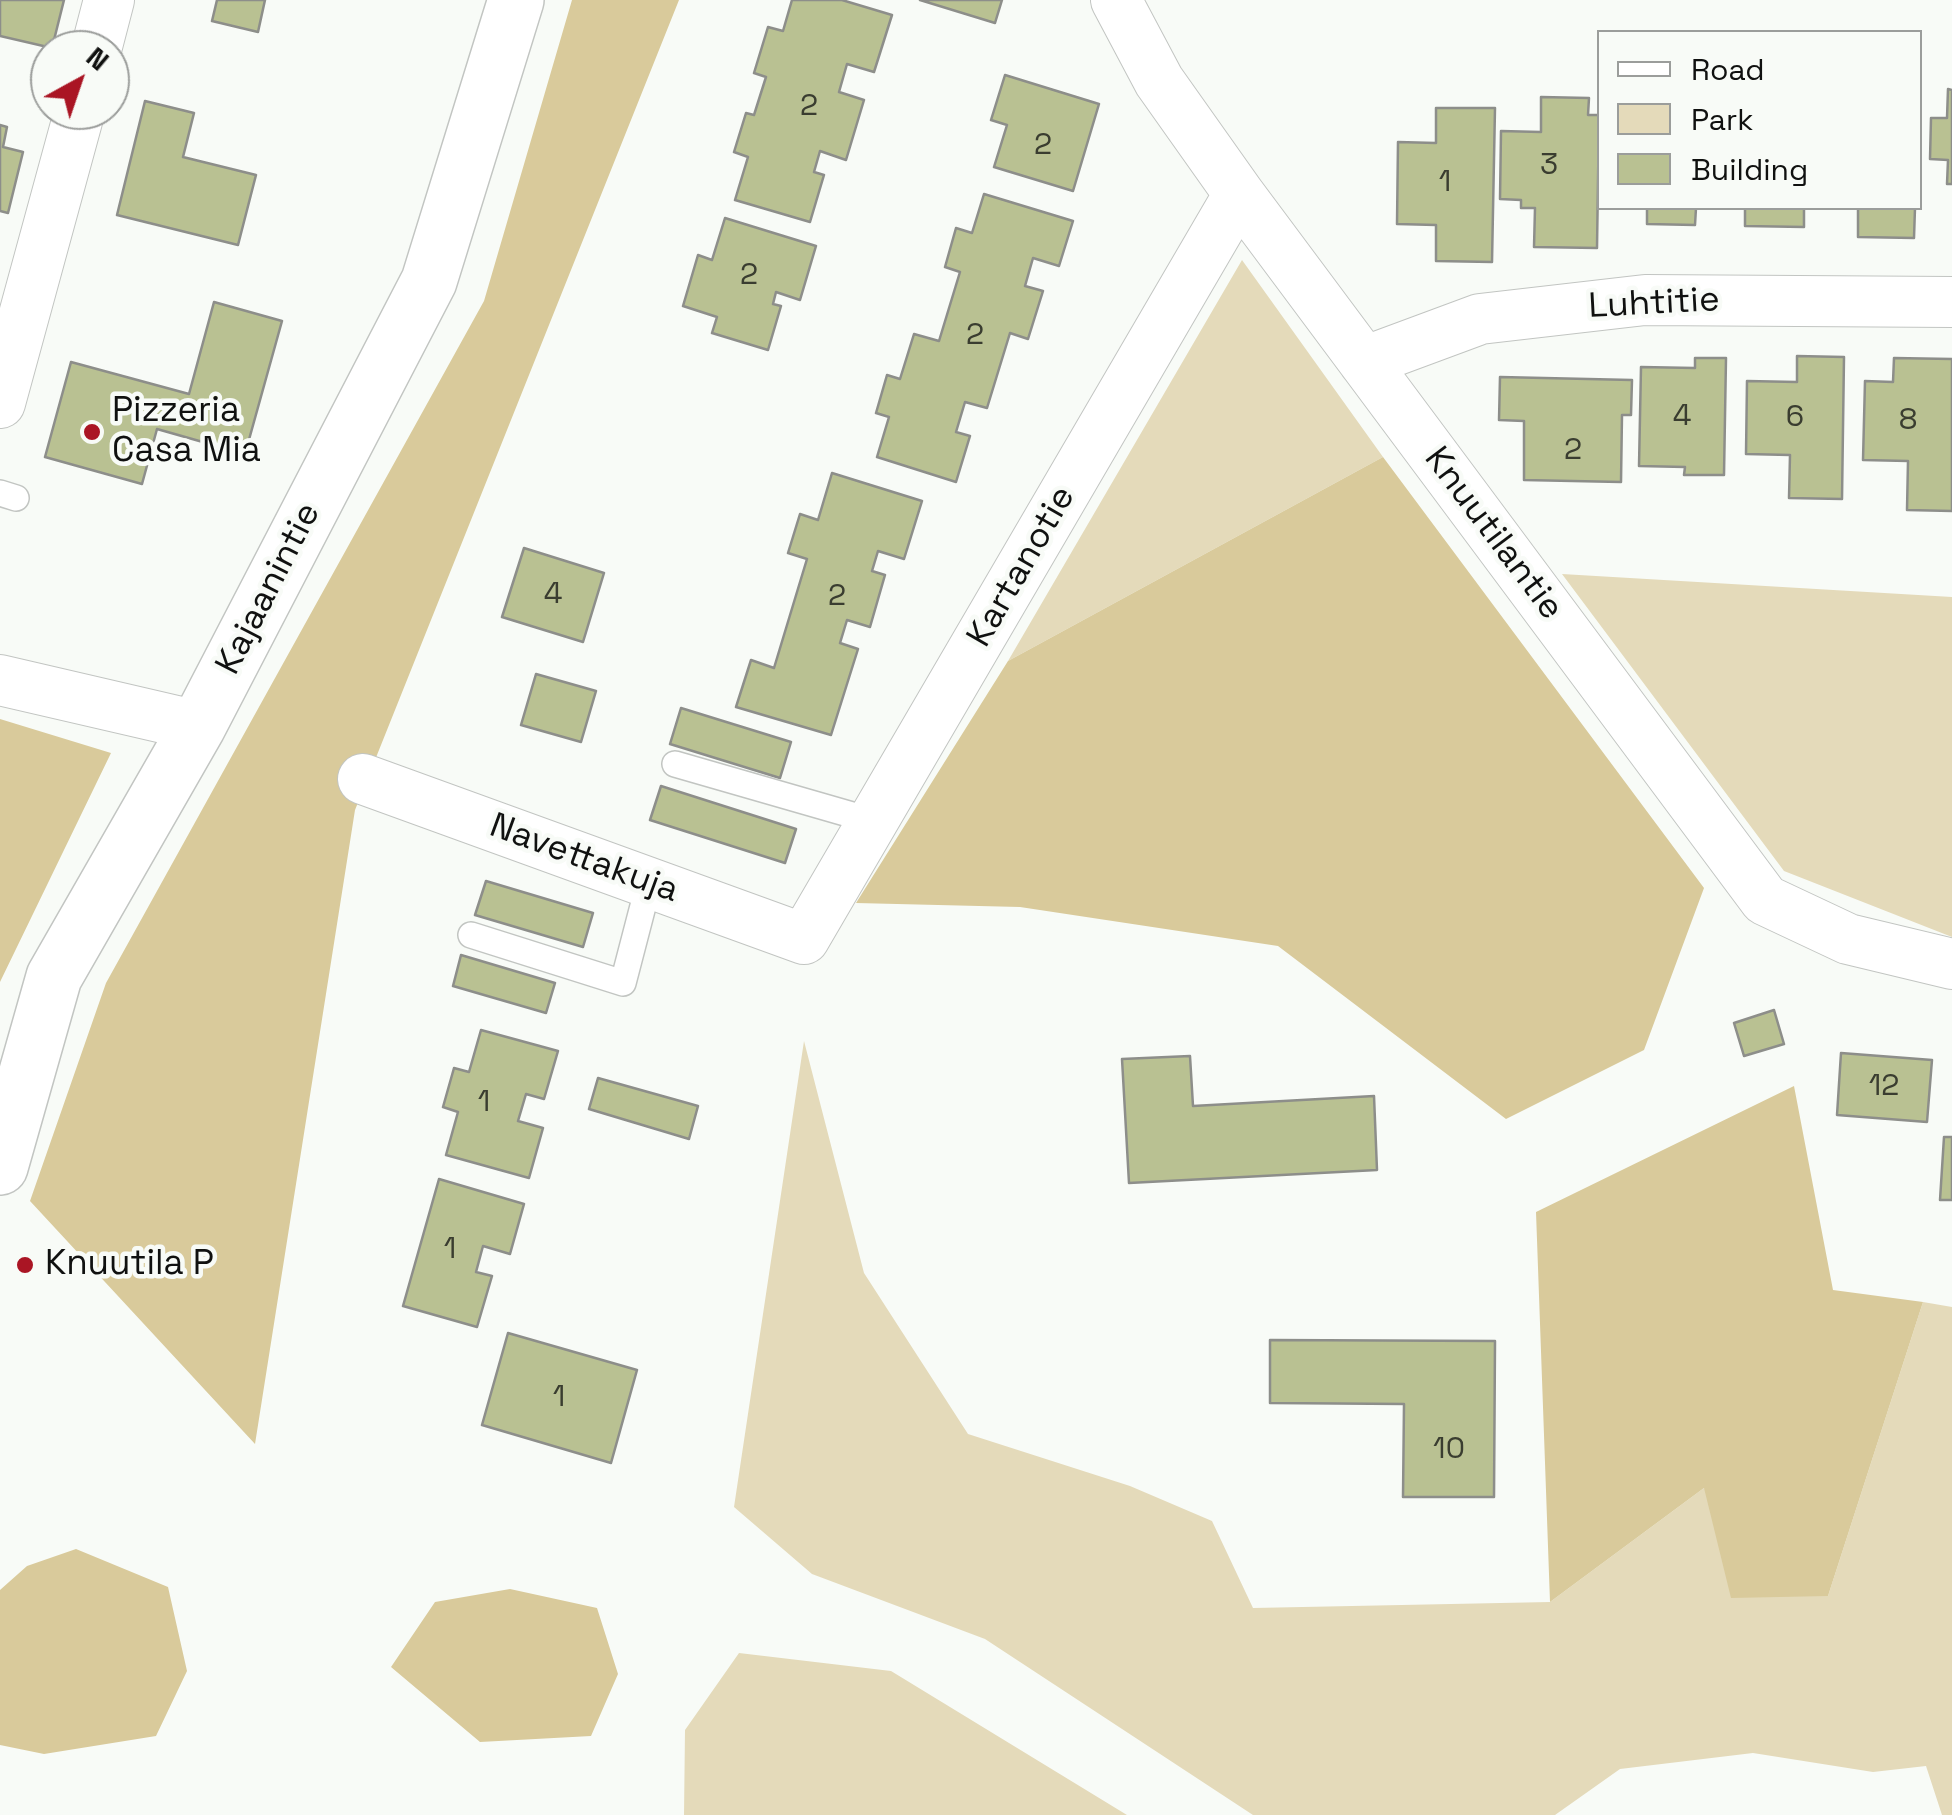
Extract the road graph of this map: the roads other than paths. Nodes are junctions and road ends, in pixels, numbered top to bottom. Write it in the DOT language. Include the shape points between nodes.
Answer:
graph roads {
  1 [pos="109,0"];
  2 [pos="516,0"];
  3 [pos="1116,0"];
  4 [pos="101,30"];
  5 [pos="75,130"];
  6 [pos="1239,194"];
  7 [pos="1952,302"];
  8 [pos="1364,362"];
  9 [pos="0,403"];
  10 [pos="0,680"];
  11 [pos="198,726"];
  12 [pos="675,764"];
  13 [pos="363,779"];
  14 [pos="874,821"];
  15 [pos="649,883"];
  16 [pos="470,935"];
  17 [pos="804,939"];
  18 [pos="1952,964"];
  19 [pos="0,1168"];
  1 -- 4 [label="street"];
  2 -- 11 [label="main road, Kajaanintie" via="429,281"];
  3 -- 6 [label="street, Knuutilantie" via="1159,82"];
  5 -- 9 [label="street"];
  6 -- 8 [label="street, Knuutilantie"];
  6 -- 14 [label="street, Kartanotie"];
  7 -- 8 [label="street, Luhtitie" via="1644,300 1480,319"];
  8 -- 18 [label="street, Knuutilantie" via="1765,900 1848,939"];
  10 -- 11 [label="street"];
  11 -- 19 [label="main road, Kajaanintie" via="54,977"];
  12 -- 14 [label="lane"];
  13 -- 15 [label="street, Navettakuja"];
  14 -- 17 [label="street, Kartanotie"];
  15 -- 16 [label="lane" via="623,983"];
  15 -- 17 [label="street, Navettakuja"];
}
